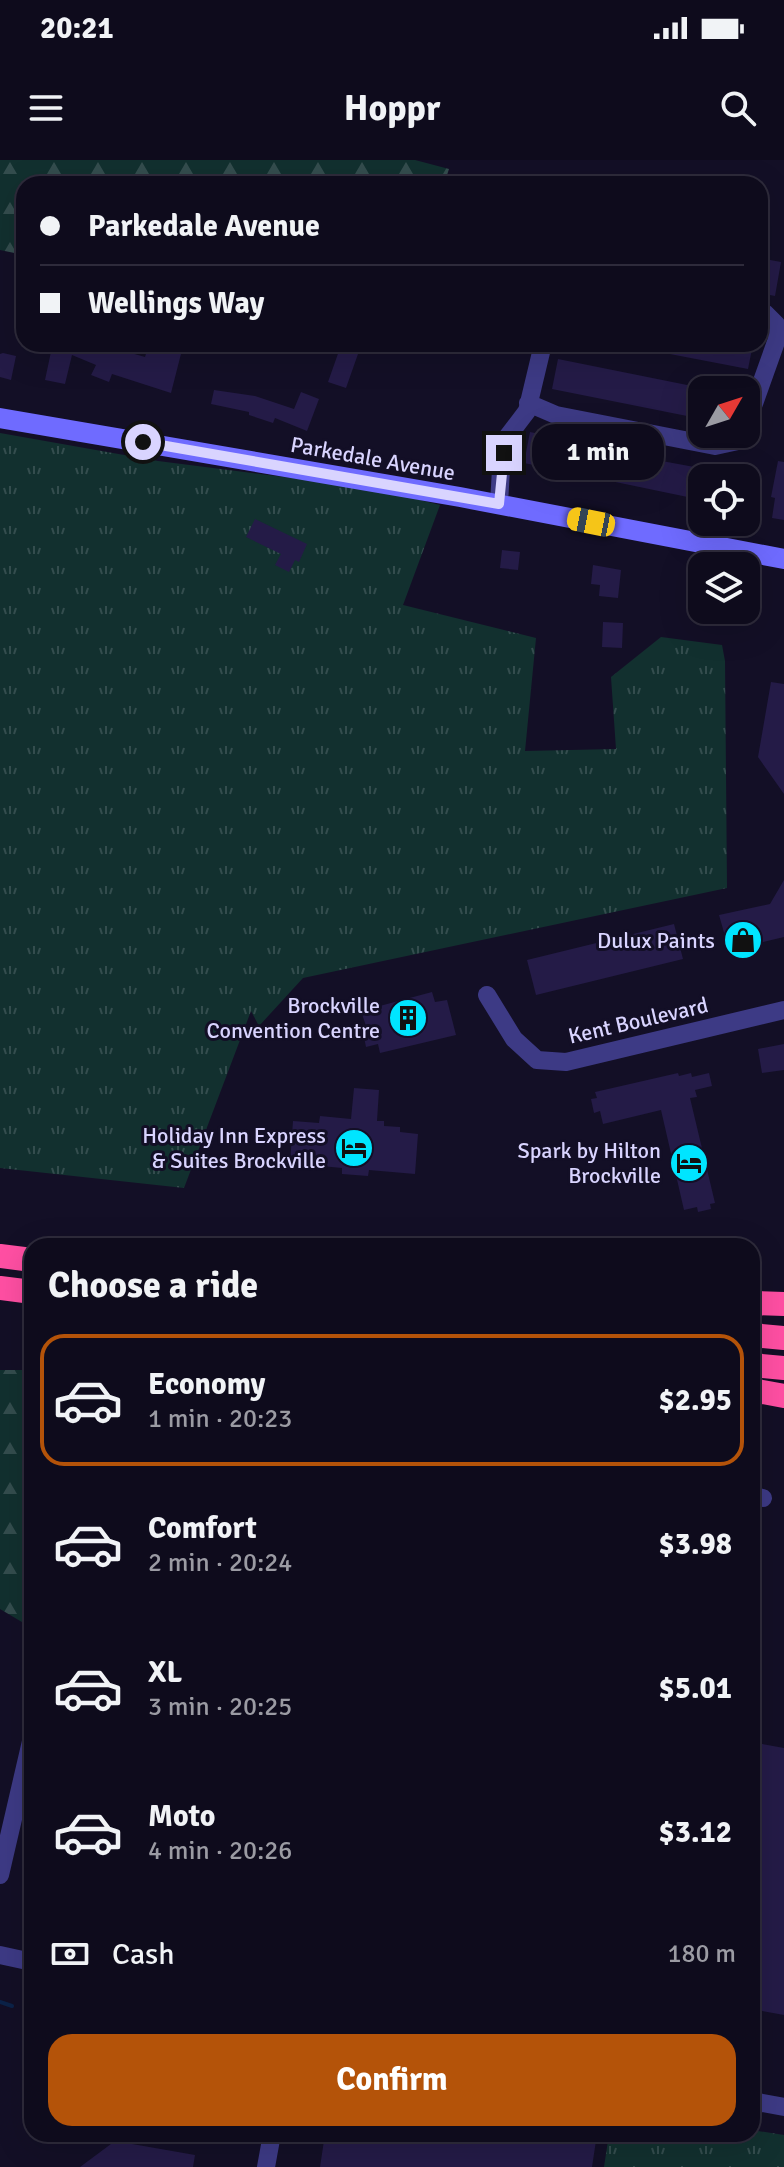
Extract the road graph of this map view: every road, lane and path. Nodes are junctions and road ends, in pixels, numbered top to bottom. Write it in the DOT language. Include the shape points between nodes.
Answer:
graph roads {
  1 [pos="768,316"];
  2 [pos="541,352"];
  3 [pos="760,387"];
  4 [pos="528,403"];
  5 [pos="0,418"];
  6 [pos="688,441"];
  7 [pos="499,504"];
  8 [pos="784,559"];
  9 [pos="487,995"];
  10 [pos="784,1010"];
  11 [pos="0,1256"];
  12 [pos="24,1259"];
  13 [pos="0,1288"];
  14 [pos="24,1291"];
  15 [pos="760,1303"];
  16 [pos="784,1304"];
  17 [pos="760,1336"];
  18 [pos="784,1338"];
  19 [pos="760,1366"];
  20 [pos="784,1368"];
  21 [pos="760,1392"];
  22 [pos="784,1396"];
  23 [pos="24,1772"];
  24 [pos="0,1875"];
  25 [pos="0,1955"];
  26 [pos="24,1960"];
  27 [pos="760,2102"];
  28 [pos="784,2107"];
  29 [pos="271,2142"];
  30 [pos="266,2167"];
  1 -- 3 [label="street" via="776,324 777,339"];
  2 -- 4 [label="street"];
  4 -- 6 [label="street" via="556,415"];
  4 -- 7 [label="street" via="508,436"];
  5 -- 7 [label="street, Parkedale Avenue"];
  7 -- 8 [label="street, Parkedale Avenue"];
  9 -- 10 [label="street, Kent Boulevard" via="514,1039 537,1060 566,1062"];
  11 -- 12 [label="highway"];
  13 -- 14 [label="highway"];
  15 -- 16 [label="highway"];
  17 -- 18 [label="highway"];
  19 -- 20 [label="highway"];
  21 -- 22 [label="highway"];
  23 -- 24 [label="street"];
  25 -- 26 [label="street"];
  27 -- 28 [label="street"];
  29 -- 30 [label="street"];
}
